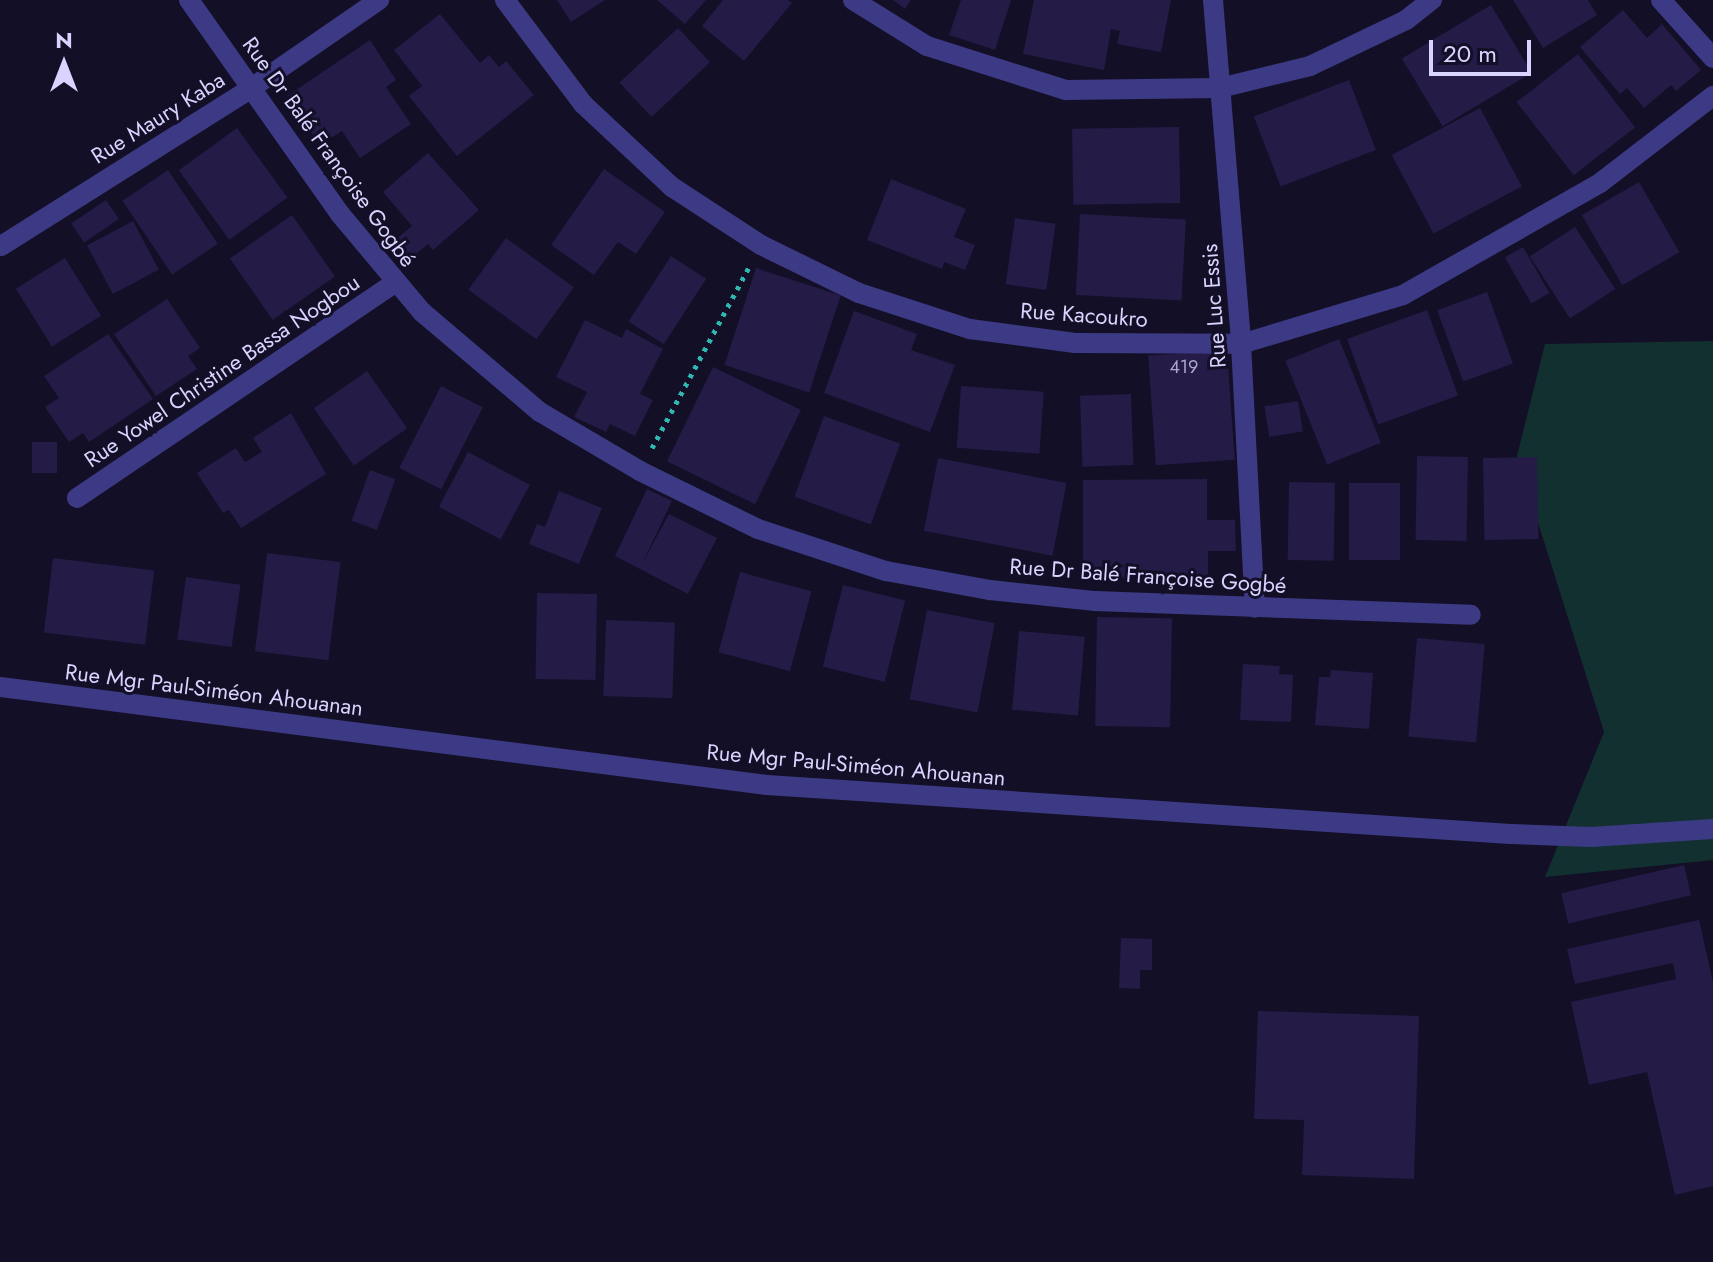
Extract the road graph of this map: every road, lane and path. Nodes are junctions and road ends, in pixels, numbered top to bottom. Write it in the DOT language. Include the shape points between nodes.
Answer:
graph roads {
  1 [pos="189,0"];
  2 [pos="379,0"];
  3 [pos="505,0"];
  4 [pos="853,0"];
  5 [pos="1213,0"];
  6 [pos="1432,0"];
  7 [pos="1661,0"];
  8 [pos="1713,58"];
  9 [pos="1220,88"];
  10 [pos="250,89"];
  11 [pos="1713,96"];
  12 [pos="1713,114"];
  13 [pos="1688,115"];
  14 [pos="761,245"];
  15 [pos="1,246"];
  16 [pos="394,283"];
  17 [pos="1241,344"];
  18 [pos="640,471"];
  19 [pos="77,498"];
  20 [pos="1255,608"];
  21 [pos="1471,615"];
  22 [pos="0,687"];
  23 [pos="1713,829"];
  1 -- 10 [label="street, Rue Dr Balé Françoise Gogbé"];
  2 -- 10 [label="street, Rue Maury Kaba"];
  3 -- 14 [label="street, Rue Kacoukro" via="583,104 672,187"];
  4 -- 9 [label="street" via="927,46 1066,90"];
  5 -- 9 [label="street, Rue Luc Essis"];
  6 -- 9 [label="street" via="1406,20 1310,66"];
  7 -- 8 [label="street"];
  9 -- 17 [label="street, Rue Luc Essis"];
  10 -- 15 [label="street, Rue Maury Kaba"];
  10 -- 16 [label="street, Rue Dr Balé Françoise Gogbé"];
  11 -- 13 [label="street, Rue Kacoukro"];
  12 -- 13 [label="street"];
  13 -- 17 [label="street, Rue Kacoukro" via="1600,183 1403,295"];
  14 -- 17 [label="street, Rue Kacoukro" via="859,293 970,329 1075,343"];
  14 -- 18 [label="path"];
  16 -- 18 [label="street, Rue Dr Balé Françoise Gogbé" via="511,391"];
  16 -- 19 [label="street, Rue Yowel Christine Bassa Nogbou"];
  17 -- 20 [label="street, Rue Luc Essis"];
  18 -- 20 [label="street, Rue Dr Balé Françoise Gogbé" via="758,529 886,571 1095,601"];
  20 -- 21 [label="street, Rue Dr Balé Françoise Gogbé"];
  22 -- 23 [label="street, Rue Mgr Paul-Siméon Ahouanan" via="767,785 1510,834 1606,836"];
}
